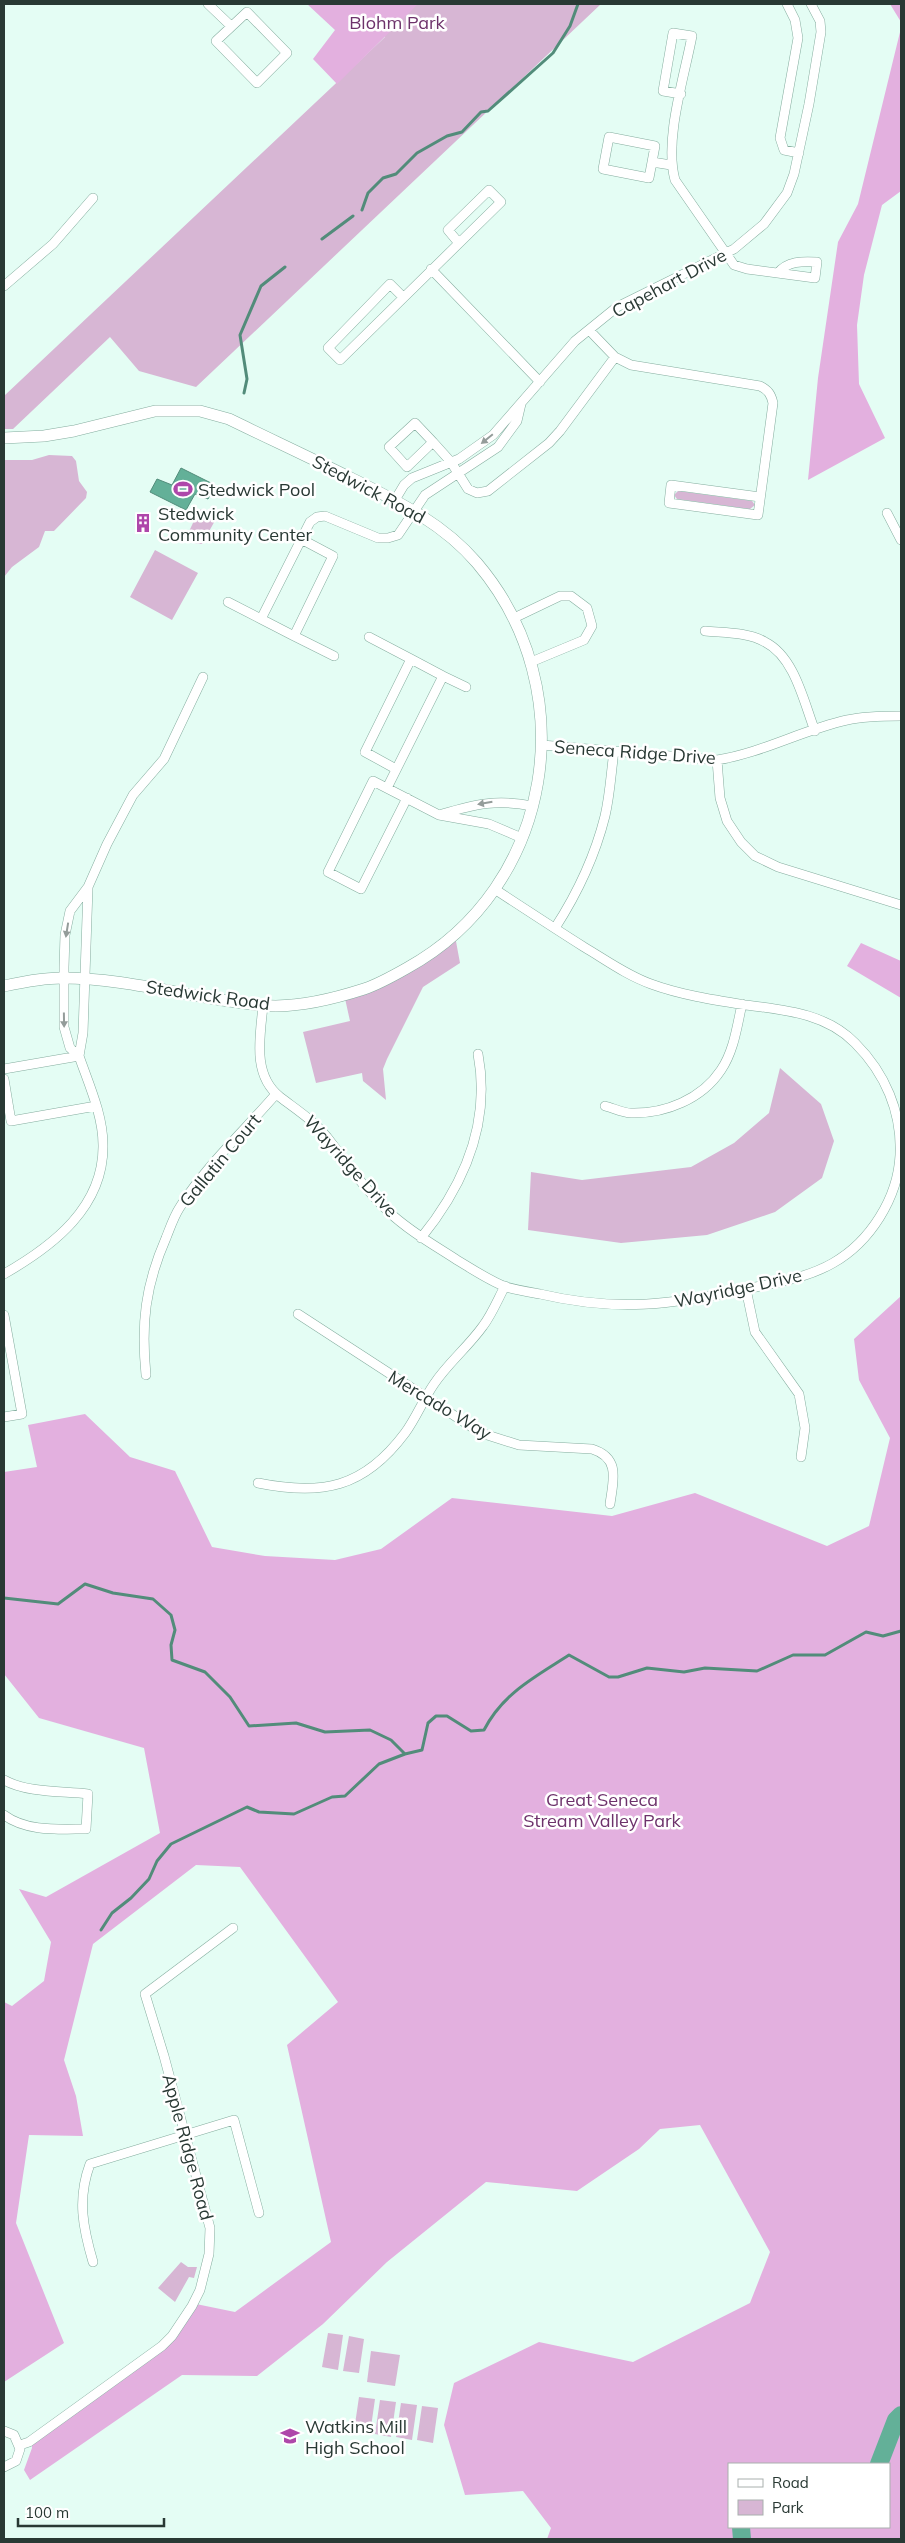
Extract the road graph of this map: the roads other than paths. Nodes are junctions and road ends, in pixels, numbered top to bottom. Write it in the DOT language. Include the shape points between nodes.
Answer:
graph roads {
  1 [pos="208,4"];
  2 [pos="787,4"];
  3 [pos="811,4"];
  4 [pos="231,26"];
  5 [pos="681,94"];
  6 [pos="799,153"];
  7 [pos="652,162"];
  8 [pos="671,165"];
  9 [pos="93,198"];
  10 [pos="458,242"];
  11 [pos="726,253"];
  12 [pos="431,269"];
  13 [pos="778,273"];
  14 [pos="4,286"];
  15 [pos="403,297"];
  16 [pos="589,330"];
  17 [pos="615,357"];
  18 [pos="540,382"];
  19 [pos="521,404"];
  20 [pos="4,438"];
  21 [pos="433,442"];
  22 [pos="451,462"];
  23 [pos="458,473"];
  24 [pos="760,497"];
  25 [pos="395,500"];
  26 [pos="414,510"];
  27 [pos="887,512"];
  28 [pos="301,539"];
  29 [pos="901,540"];
  30 [pos="228,602"];
  31 [pos="261,618"];
  32 [pos="514,618"];
  33 [pos="705,630"];
  34 [pos="294,636"];
  35 [pos="369,637"];
  36 [pos="334,656"];
  37 [pos="411,658"];
  38 [pos="531,662"];
  39 [pos="443,676"];
  40 [pos="203,677"];
  41 [pos="466,687"];
  42 [pos="901,716"];
  43 [pos="815,731"];
  44 [pos="542,745"];
  45 [pos="614,751"];
  46 [pos="717,760"];
  47 [pos="396,769"];
  48 [pos="386,788"];
  49 [pos="407,798"];
  50 [pos="532,806"];
  51 [pos="440,815"];
  52 [pos="522,838"];
  53 [pos="88,887"];
  54 [pos="496,890"];
  55 [pos="901,905"];
  56 [pos="555,928"];
  57 [pos="64,978"];
  58 [pos="84,979"];
  59 [pos="4,986"];
  60 [pos="742,1004"];
  61 [pos="263,1006"];
  62 [pos="478,1054"];
  63 [pos="79,1056"];
  64 [pos="4,1069"];
  65 [pos="4,1079"];
  66 [pos="276,1094"];
  67 [pos="96,1106"];
  68 [pos="605,1106"];
  69 [pos="422,1238"];
  70 [pos="4,1274"];
  71 [pos="506,1286"];
  72 [pos="746,1289"];
  73 [pos="298,1314"];
  74 [pos="4,1315"];
  75 [pos="7,1349"];
  76 [pos="146,1375"];
  77 [pos="425,1398"];
  78 [pos="4,1417"];
  79 [pos="801,1457"];
  80 [pos="258,1483"];
  81 [pos="610,1504"];
  82 [pos="4,1780"];
  83 [pos="4,1815"];
  84 [pos="233,1928"];
  85 [pos="184,2134"];
  86 [pos="259,2213"];
  87 [pos="93,2262"];
  88 [pos="4,2431"];
  89 [pos="20,2444"];
  90 [pos="4,2467"];
  1 -- 4 [label="street"];
  2 -- 6 [label="street" via="795,20 798,38 780,138 784,150"];
  3 -- 6 [label="street, Capehart Drive" via="820,21 820,32"];
  4 -- 4 [label="street" via="247,12 287,54 257,83 216,41"];
  5 -- 5 [label="street" via="663,91 673,33 692,36"];
  5 -- 8 [label="street"];
  6 -- 11 [label="street, Capehart Drive" via="793,179 776,209 748,240"];
  7 -- 7 [label="street" via="649,178 603,169 609,137 655,146"];
  7 -- 8 [label="street"];
  8 -- 11 [label="street" via="675,180"];
  9 -- 14 [label="street" via="53,244"];
  10 -- 10 [label="street" via="448,230 489,190 501,202"];
  10 -- 12 [label="street"];
  11 -- 13 [label="street" via="739,268"];
  11 -- 16 [label="street, Capehart Drive" via="617,307"];
  12 -- 15 [label="street"];
  12 -- 18 [label="street"];
  15 -- 15 [label="street" via="340,360 328,348 390,284"];
  16 -- 17 [label="street"];
  16 -- 18 [label="street, Capehart Drive" via="575,341"];
  17 -- 23 [label="street" via="560,431 506,478 488,491 477,493 468,489"];
  17 -- 24 [label="street" via="648,370 767,389 773,403"];
  18 -- 19 [label="street, Capehart Drive"];
  19 -- 22 [label="street, Capehart Drive, one-way" via="475,450"];
  19 -- 23 [label="street, Capehart Drive" via="517,421 498,447"];
  20 -- 25 [label="street, Stedwick Road" via="74,431 155,411 200,411 230,419"];
  21 -- 21 [label="street" via="407,467 389,447 415,423"];
  21 -- 22 [label="street"];
  22 -- 23 [label="street"];
  22 -- 25 [label="street, Capehart Drive" via="412,478"];
  23 -- 26 [label="street, Capehart Drive" via="425,495"];
  24 -- 24 [label="street" via="758,515 669,503 671,485"];
  25 -- 26 [label="street, Stedwick Road"];
  26 -- 28 [label="street, Capehart Drive" via="398,535 388,538 364,534 334,517 325,516 310,522"];
  26 -- 32 [label="street, Stedwick Road" via="448,534 477,562"];
  27 -- 29 [label="street"];
  28 -- 31 [label="street, Capehart Drive"];
  28 -- 34 [label="street" via="333,556"];
  30 -- 31 [label="street"];
  31 -- 34 [label="street"];
  32 -- 38 [label="street, Stedwick Road"];
  32 -- 38 [label="street" via="560,596 571,596 587,608 592,626 584,640"];
  33 -- 43 [label="street" via="766,642 781,655 794,675"];
  34 -- 36 [label="street"];
  35 -- 37 [label="street"];
  37 -- 39 [label="street"];
  37 -- 47 [label="street" via="365,752"];
  38 -- 44 [label="street, Stedwick Road" via="539,694"];
  39 -- 41 [label="street"];
  39 -- 47 [label="street"];
  40 -- 53 [label="street" via="164,759 133,795"];
  42 -- 43 [label="street, Seneca Ridge Drive" via="846,720"];
  43 -- 46 [label="street, Seneca Ridge Drive" via="741,756"];
  44 -- 45 [label="street, Seneca Ridge Drive"];
  44 -- 50 [label="street, Stedwick Road"];
  45 -- 46 [label="street, Seneca Ridge Drive"];
  45 -- 56 [label="street" via="600,836 586,872"];
  46 -- 55 [label="street" via="720,798 727,821 755,856 778,867"];
  47 -- 48 [label="street"];
  48 -- 49 [label="street"];
  48 -- 49 [label="street" via="373,781 328,872 361,889"];
  49 -- 51 [label="street"];
  50 -- 51 [label="street, one-way" via="491,801"];
  50 -- 52 [label="street, Stedwick Road"];
  51 -- 52 [label="street" via="488,824"];
  52 -- 54 [label="street, Stedwick Road"];
  53 -- 57 [label="street, one-way" via="70,911"];
  53 -- 58 [label="street"];
  54 -- 56 [label="street, Wayridge Drive"];
  54 -- 61 [label="street, Stedwick Road" via="453,936 426,958 381,982 309,1002"];
  56 -- 60 [label="street, Wayridge Drive" via="635,978 680,993"];
  57 -- 58 [label="street, Stedwick Road"];
  57 -- 59 [label="street, Stedwick Road"];
  57 -- 63 [label="street, one-way" via="64,1027 70,1048"];
  58 -- 61 [label="street, Stedwick Road"];
  58 -- 63 [label="street" via="83,1033"];
  60 -- 68 [label="street" via="732,1047 722,1069 697,1094 670,1108 654,1111 629,1114"];
  60 -- 72 [label="street, Wayridge Drive" via="790,1011 827,1022 853,1041 876,1067 890,1091 901,1144 899,1170 884,1212 846,1254 831,1264 786,1281"];
  61 -- 66 [label="street, Wayridge Drive" via="259,1046 261,1072"];
  62 -- 69 [label="street" via="481,1105 473,1146 452,1196"];
  63 -- 64 [label="street"];
  63 -- 67 [label="street"];
  65 -- 67 [label="street" via="12,1121"];
  66 -- 69 [label="street, Wayridge Drive" via="310,1118 347,1167 389,1213"];
  66 -- 76 [label="street, Gallatin Court" via="179,1209 154,1266 146,1300 142,1339"];
  67 -- 70 [label="street" via="103,1144 102,1166 92,1197 69,1227 26,1262"];
  69 -- 71 [label="street, Wayridge Drive"];
  71 -- 72 [label="street, Wayridge Drive" via="561,1299 632,1306 686,1302"];
  71 -- 77 [label="street" via="484,1325"];
  72 -- 79 [label="street" via="755,1332 799,1394 805,1428"];
  73 -- 77 [label="street, Mercado Way"];
  74 -- 75 [label="street"];
  75 -- 78 [label="street" via="22,1414"];
  77 -- 80 [label="street" via="405,1434 384,1458 351,1481 313,1489"];
  77 -- 81 [label="street, Mercado Way" via="497,1439 519,1445 603,1453 611,1462 614,1473"];
  82 -- 83 [label="street" via="34,1789 88,1794 86,1829 31,1827"];
  84 -- 85 [label="street, Apple Ridge Road" via="145,1994"];
  85 -- 86 [label="street" via="234,2120"];
  85 -- 87 [label="street" via="90,2164 82,2225"];
  85 -- 89 [label="street, Apple Ridge Road" via="210,2228 205,2272 192,2306 162,2346 29,2442"];
  88 -- 89 [label="street" via="14,2435"];
  89 -- 90 [label="street" via="16,2461"];
}
